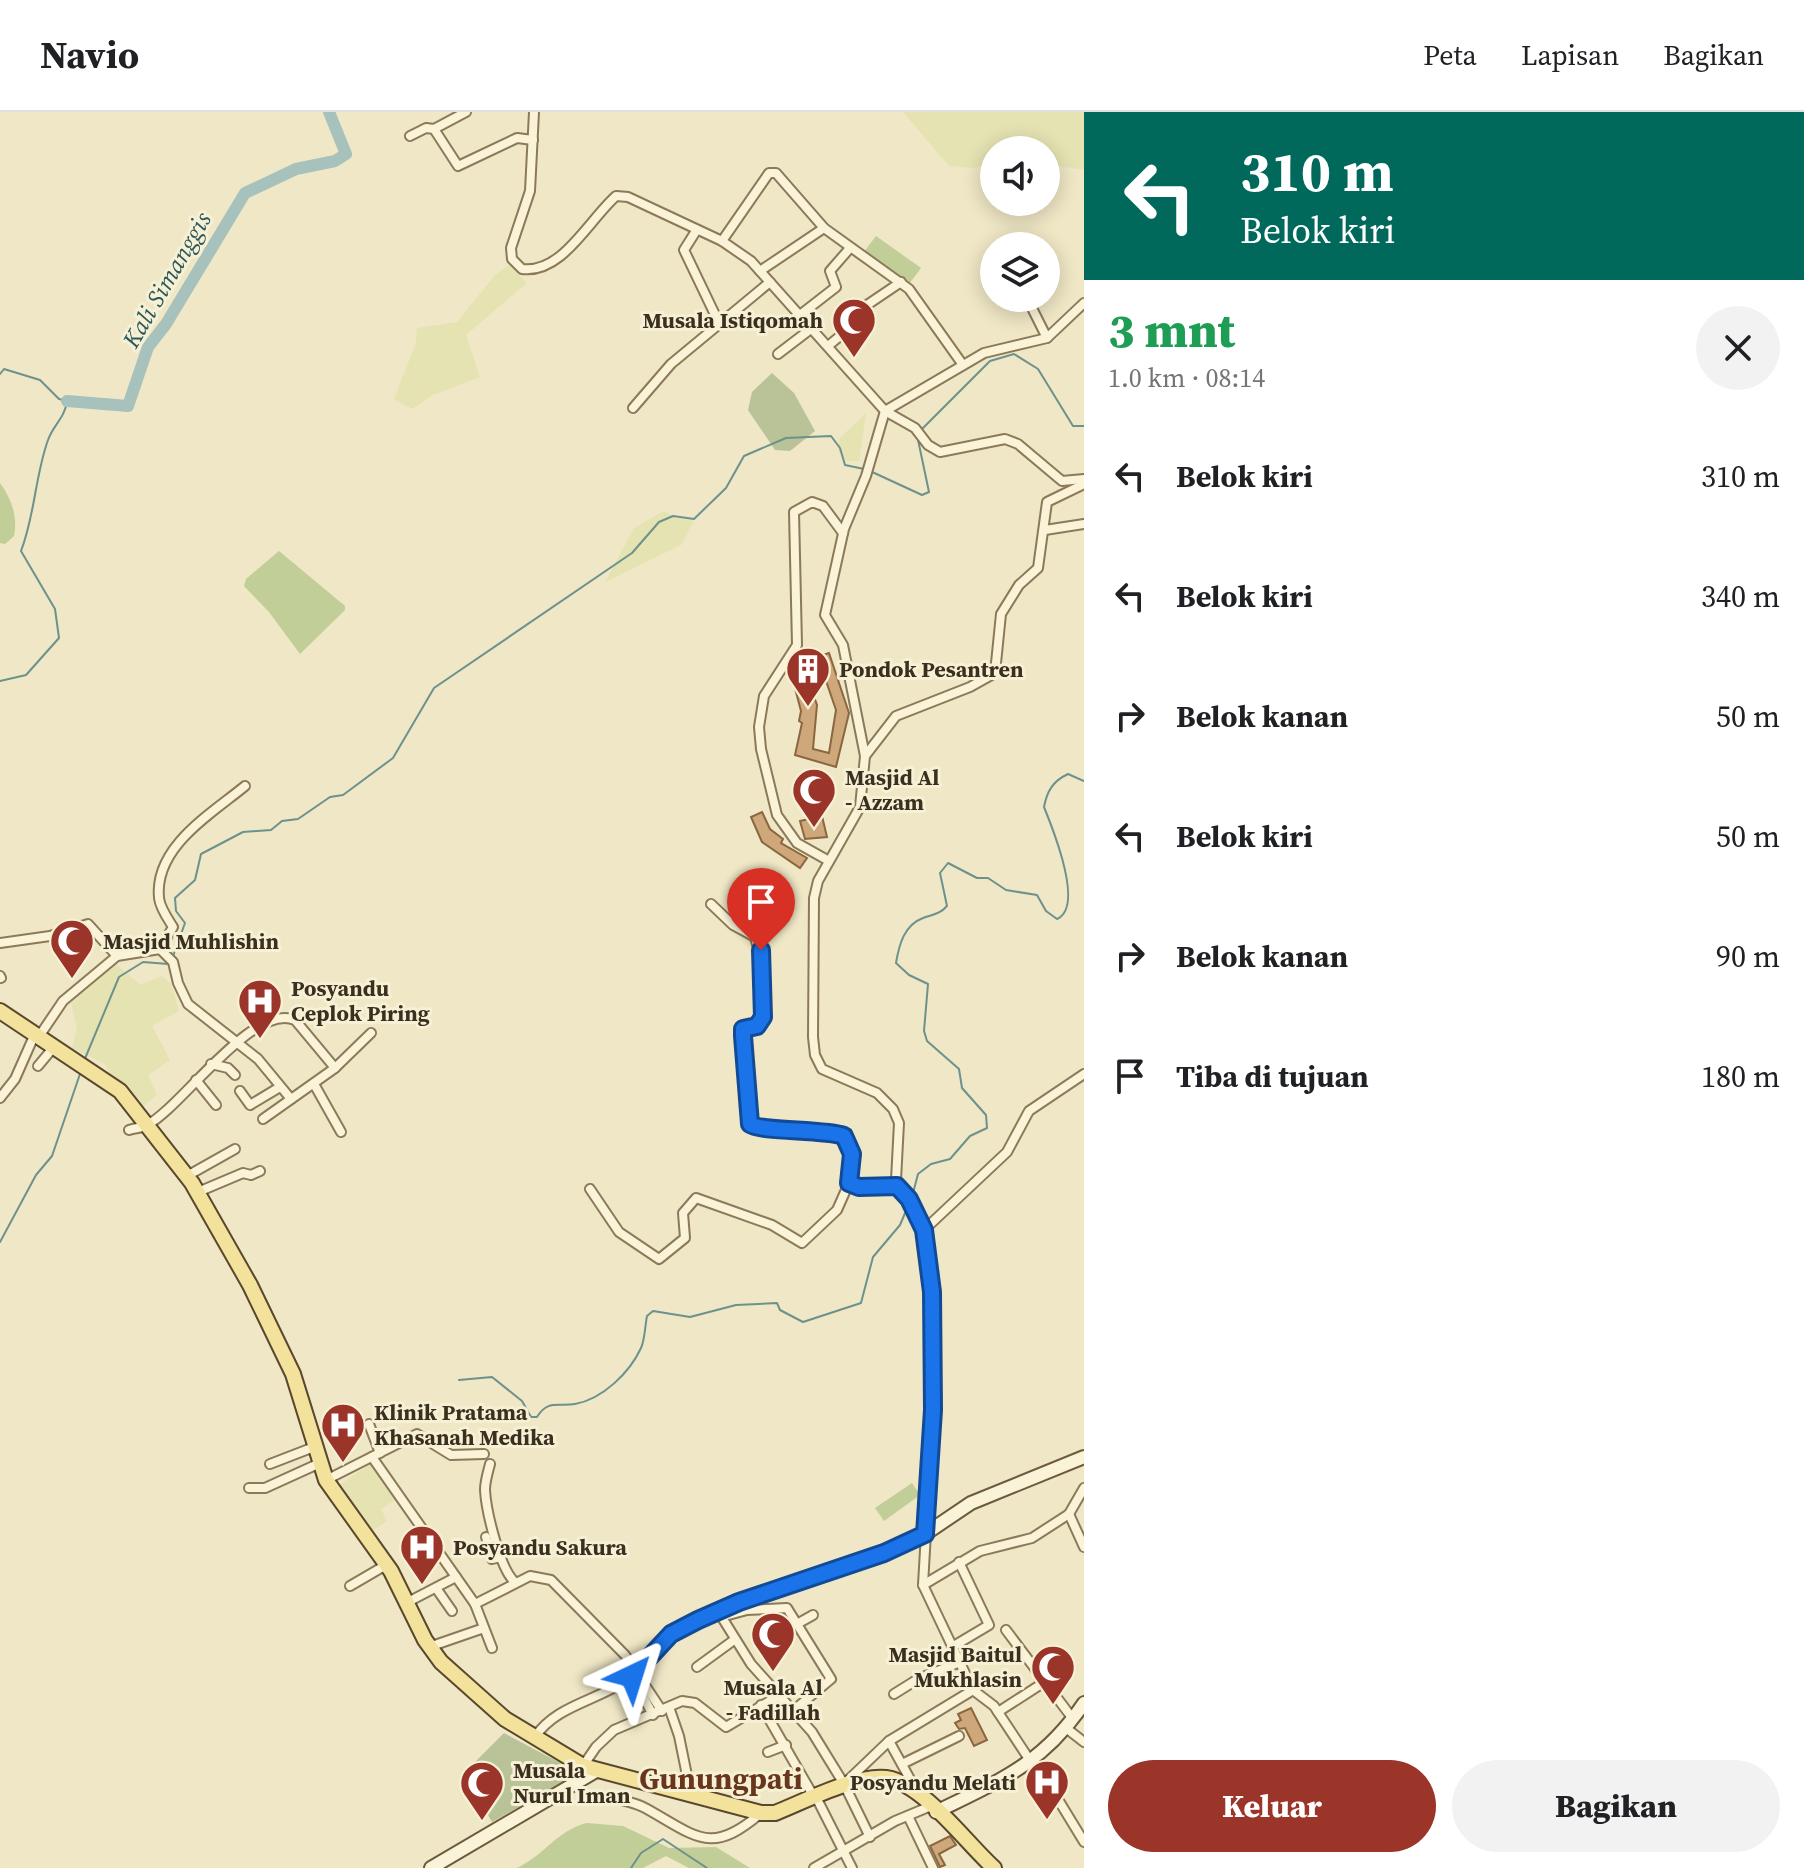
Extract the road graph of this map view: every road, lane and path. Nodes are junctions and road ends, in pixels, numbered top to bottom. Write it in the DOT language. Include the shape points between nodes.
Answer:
graph roads {
  1 [pos="466,112"];
  2 [pos="534,112"];
  3 [pos="434,129"];
  4 [pos="410,136"];
  5 [pos="533,140"];
  6 [pos="824,228"];
  7 [pos="696,231"];
  8 [pos="722,241"];
  9 [pos="850,248"];
  10 [pos="760,271"];
  11 [pos="770,282"];
  12 [pos="901,282"];
  13 [pos="1084,303"];
  14 [pos="1034,312"];
  15 [pos="800,315"];
  16 [pos="719,323"];
  17 [pos="812,328"];
  18 [pos="1047,338"];
  19 [pos="828,346"];
  20 [pos="778,354"];
  21 [pos="963,365"];
  22 [pos="633,408"];
  23 [pos="885,411"];
  24 [pos="1084,482"];
  25 [pos="1084,524"];
  26 [pos="1045,530"];
  27 [pos="843,533"];
  28 [pos="865,756"];
  29 [pos="245,786"];
  30 [pos="829,861"];
  31 [pos="711,904"];
  32 [pos="0,943"];
  33 [pos="160,949"];
  34 [pos="117,956"];
  35 [pos="1,1016"];
  36 [pos="371,1033"];
  37 [pos="36,1037"];
  38 [pos="235,1041"];
  39 [pos="53,1048"];
  40 [pos="211,1064"];
  41 [pos="38,1066"];
  42 [pos="335,1068"];
  43 [pos="1084,1074"];
  44 [pos="235,1075"];
  45 [pos="196,1080"];
  46 [pos="314,1084"];
  47 [pos="280,1087"];
  48 [pos="240,1091"];
  49 [pos="0,1098"];
  50 [pos="291,1099"];
  51 [pos="216,1105"];
  52 [pos="263,1119"];
  53 [pos="148,1125"];
  54 [pos="129,1130"];
  55 [pos="341,1132"];
  56 [pos="235,1149"];
  57 [pos="260,1171"];
  58 [pos="187,1176"];
  59 [pos="849,1183"];
  60 [pos="897,1186"];
  61 [pos="590,1189"];
  62 [pos="198,1192"];
  63 [pos="924,1230"];
  64 [pos="369,1424"];
  65 [pos="314,1447"];
  66 [pos="484,1454"];
  67 [pos="376,1455"];
  68 [pos="1084,1457"];
  69 [pos="320,1463"];
  70 [pos="270,1464"];
  71 [pos="490,1464"];
  72 [pos="326,1480"];
  73 [pos="249,1488"];
  74 [pos="1084,1488"];
  75 [pos="1069,1514"];
  76 [pos="925,1534"];
  77 [pos="486,1537"];
  78 [pos="1084,1547"];
  79 [pos="501,1557"];
  80 [pos="959,1562"];
  81 [pos="386,1565"];
  82 [pos="456,1577"];
  83 [pos="515,1582"];
  84 [pos="923,1585"];
  85 [pos="350,1586"];
  86 [pos="436,1588"];
  87 [pos="778,1590"];
  88 [pos="406,1603"];
  89 [pos="475,1604"];
  90 [pos="787,1608"];
  91 [pos="452,1611"];
  92 [pos="720,1614"];
  93 [pos="813,1615"];
  94 [pos="797,1624"];
  95 [pos="484,1628"];
  96 [pos="1006,1630"];
  97 [pos="734,1640"];
  98 [pos="429,1647"];
  99 [pos="952,1647"];
  100 [pos="492,1648"];
  101 [pos="960,1662"];
  102 [pos="697,1667"];
  103 [pos="635,1673"];
  104 [pos="1043,1683"];
  105 [pos="973,1690"];
  106 [pos="894,1694"];
  107 [pos="780,1695"];
  108 [pos="1084,1703"];
  109 [pos="761,1705"];
  110 [pos="794,1710"];
  111 [pos="661,1711"];
  112 [pos="998,1712"];
  113 [pos="1069,1723"];
  114 [pos="959,1736"];
  115 [pos="535,1737"];
  116 [pos="889,1741"];
  117 [pos="1084,1742"];
  118 [pos="786,1745"];
  119 [pos="768,1752"];
  120 [pos="1033,1761"];
  121 [pos="902,1764"];
  122 [pos="589,1768"];
  123 [pos="844,1785"];
  124 [pos="917,1791"];
  125 [pos="599,1796"];
  126 [pos="691,1796"];
  127 [pos="815,1798"];
  128 [pos="933,1809"];
  129 [pos="761,1813"];
  130 [pos="908,1816"];
  131 [pos="870,1837"];
  132 [pos="1084,1842"];
  133 [pos="844,1853"];
  134 [pos="431,1868"];
  135 [pos="814,1868"];
  136 [pos="852,1868"];
  137 [pos="933,1868"];
  138 [pos="994,1868"];
  1 -- 3 [label="street"];
  2 -- 5 [label="street"];
  3 -- 4 [label="street"];
  3 -- 5 [label="street" via="458,166 517,138"];
  5 -- 7 [label="street" via="527,205 510,254 522,269 559,259 616,196"];
  6 -- 8 [label="street" via="772,172"];
  6 -- 9 [label="street"];
  6 -- 10 [label="street"];
  7 -- 8 [label="street"];
  7 -- 16 [label="street" via="684,250"];
  8 -- 10 [label="street"];
  9 -- 12 [label="street"];
  9 -- 15 [label="street" via="830,271 836,287"];
  10 -- 11 [label="street"];
  11 -- 15 [label="street"];
  11 -- 16 [label="street"];
  12 -- 19 [label="street" via="864,307 864,316"];
  12 -- 21 [label="street"];
  13 -- 18 [label="street"];
  14 -- 18 [label="street"];
  15 -- 17 [label="street"];
  16 -- 22 [label="street" via="671,364"];
  17 -- 19 [label="street"];
  17 -- 20 [label="street"];
  18 -- 21 [label="street" via="997,349"];
  19 -- 23 [label="street"];
  21 -- 23 [label="street"];
  23 -- 24 [label="street" via="915,428 940,452 1005,439 1062,481"];
  23 -- 27 [label="street"];
  24 -- 26 [label="street" via="1050,498"];
  25 -- 26 [label="street"];
  26 -- 28 [label="street" via="1038,568 1019,585 1001,614 995,673 896,716"];
  27 -- 28 [label="street" via="825,615 843,645"];
  27 -- 30 [label="street" via="823,506 812,502 794,512 797,645 764,696 759,727 777,815 797,843"];
  28 -- 30 [label="street" via="860,807"];
  29 -- 33 [label="street" via="181,838 160,879 159,901 173,927"];
  30 -- 60 [label="street" via="814,898 815,1055 822,1069 877,1093 893,1109 899,1123"];
  31 -- 59 [label="street" via="755,937 763,957 762,1020 743,1029 750,1124 844,1136 852,1154"];
  32 -- 34 [label="street" via="88,924"];
  33 -- 34 [label="street"];
  33 -- 38 [label="street" via="171,959 188,1004"];
  34 -- 37 [label="street" via="63,1001"];
  35 -- 37 [label="main road"];
  36 -- 42 [label="street"];
  37 -- 39 [label="main road"];
  37 -- 49 [label="street"];
  38 -- 40 [label="street"];
  38 -- 42 [label="street" via="292,1018"];
  38 -- 47 [label="street"];
  39 -- 41 [label="street"];
  39 -- 53 [label="main road" via="120,1091"];
  40 -- 44 [label="street"];
  40 -- 45 [label="street"];
  42 -- 46 [label="street"];
  43 -- 63 [label="street" via="1029,1111 1007,1152"];
  45 -- 51 [label="street"];
  45 -- 53 [label="street"];
  46 -- 50 [label="street"];
  46 -- 55 [label="street"];
  47 -- 48 [label="street" via="250,1105"];
  47 -- 50 [label="street"];
  50 -- 52 [label="street"];
  53 -- 54 [label="street"];
  53 -- 58 [label="main road"];
  56 -- 58 [label="street"];
  57 -- 62 [label="street"];
  58 -- 62 [label="main road"];
  59 -- 60 [label="street"];
  59 -- 61 [label="street" via="837,1210 802,1243 772,1225 696,1198 683,1213 685,1238 659,1259 619,1232"];
  60 -- 63 [label="street"];
  62 -- 65 [label="main road" via="293,1374"];
  63 -- 76 [label="street" via="932,1292 933,1410"];
  64 -- 67 [label="street"];
  65 -- 69 [label="main road"];
  65 -- 70 [label="street"];
  66 -- 67 [label="street" via="451,1455 417,1434"];
  67 -- 72 [label="street"];
  67 -- 82 [label="street"];
  68 -- 76 [label="street" via="971,1503"];
  69 -- 72 [label="main road"];
  69 -- 73 [label="street" via="265,1488"];
  71 -- 79 [label="street" via="486,1496"];
  72 -- 81 [label="main road"];
  74 -- 75 [label="street"];
  75 -- 78 [label="street"];
  75 -- 80 [label="street" via="1032,1538 1002,1543"];
  76 -- 84 [label="street"];
  76 -- 87 [label="street"];
  77 -- 79 [label="street" via="491,1558"];
  79 -- 83 [label="street" via="504,1572"];
  80 -- 84 [label="street"];
  80 -- 99 [label="street" via="989,1625"];
  81 -- 85 [label="street"];
  81 -- 88 [label="main road"];
  82 -- 86 [label="street"];
  82 -- 89 [label="street"];
  83 -- 89 [label="street"];
  83 -- 103 [label="street" via="537,1576 551,1580"];
  84 -- 99 [label="street"];
  86 -- 88 [label="street"];
  86 -- 91 [label="street"];
  87 -- 90 [label="street"];
  87 -- 92 [label="street"];
  88 -- 98 [label="main road"];
  89 -- 95 [label="street"];
  90 -- 92 [label="street"];
  90 -- 94 [label="street"];
  92 -- 97 [label="street"];
  92 -- 103 [label="street" via="671,1634"];
  93 -- 94 [label="street"];
  94 -- 110 [label="street" via="831,1679"];
  95 -- 98 [label="street"];
  95 -- 100 [label="street"];
  96 -- 104 [label="street"];
  97 -- 102 [label="street"];
  97 -- 107 [label="street"];
  98 -- 115 [label="main road" via="505,1719"];
  99 -- 101 [label="street"];
  101 -- 105 [label="street"];
  101 -- 106 [label="street"];
  103 -- 111 [label="street"];
  103 -- 115 [label="street" via="553,1715"];
  104 -- 112 [label="street"];
  104 -- 113 [label="street"];
  105 -- 112 [label="street"];
  105 -- 116 [label="street"];
  107 -- 109 [label="street"];
  107 -- 110 [label="street"];
  108 -- 113 [label="street"];
  109 -- 111 [label="street" via="726,1727 685,1700"];
  109 -- 118 [label="street"];
  110 -- 123 [label="street"];
  111 -- 122 [label="street" via="614,1730 596,1747"];
  111 -- 126 [label="street" via="679,1736"];
  112 -- 120 [label="street"];
  113 -- 117 [label="street"];
  113 -- 120 [label="street"];
  114 -- 121 [label="street"];
  115 -- 122 [label="main road"];
  116 -- 121 [label="street"];
  116 -- 123 [label="street"];
  118 -- 119 [label="street"];
  118 -- 127 [label="street"];
  120 -- 128 [label="street"];
  120 -- 132 [label="street"];
  121 -- 124 [label="street"];
  122 -- 126 [label="main road"];
  122 -- 134 [label="street"];
  123 -- 124 [label="main road" via="885,1778"];
  123 -- 127 [label="main road"];
  123 -- 131 [label="street"];
  124 -- 128 [label="main road"];
  125 -- 129 [label="street" via="630,1803 699,1839 723,1839"];
  126 -- 129 [label="main road"];
  127 -- 129 [label="main road"];
  127 -- 133 [label="street"];
  128 -- 130 [label="street"];
  128 -- 138 [label="main road"];
  130 -- 131 [label="street"];
  130 -- 137 [label="street"];
  131 -- 133 [label="street"];
  133 -- 135 [label="street"];
  133 -- 136 [label="street"];
}
